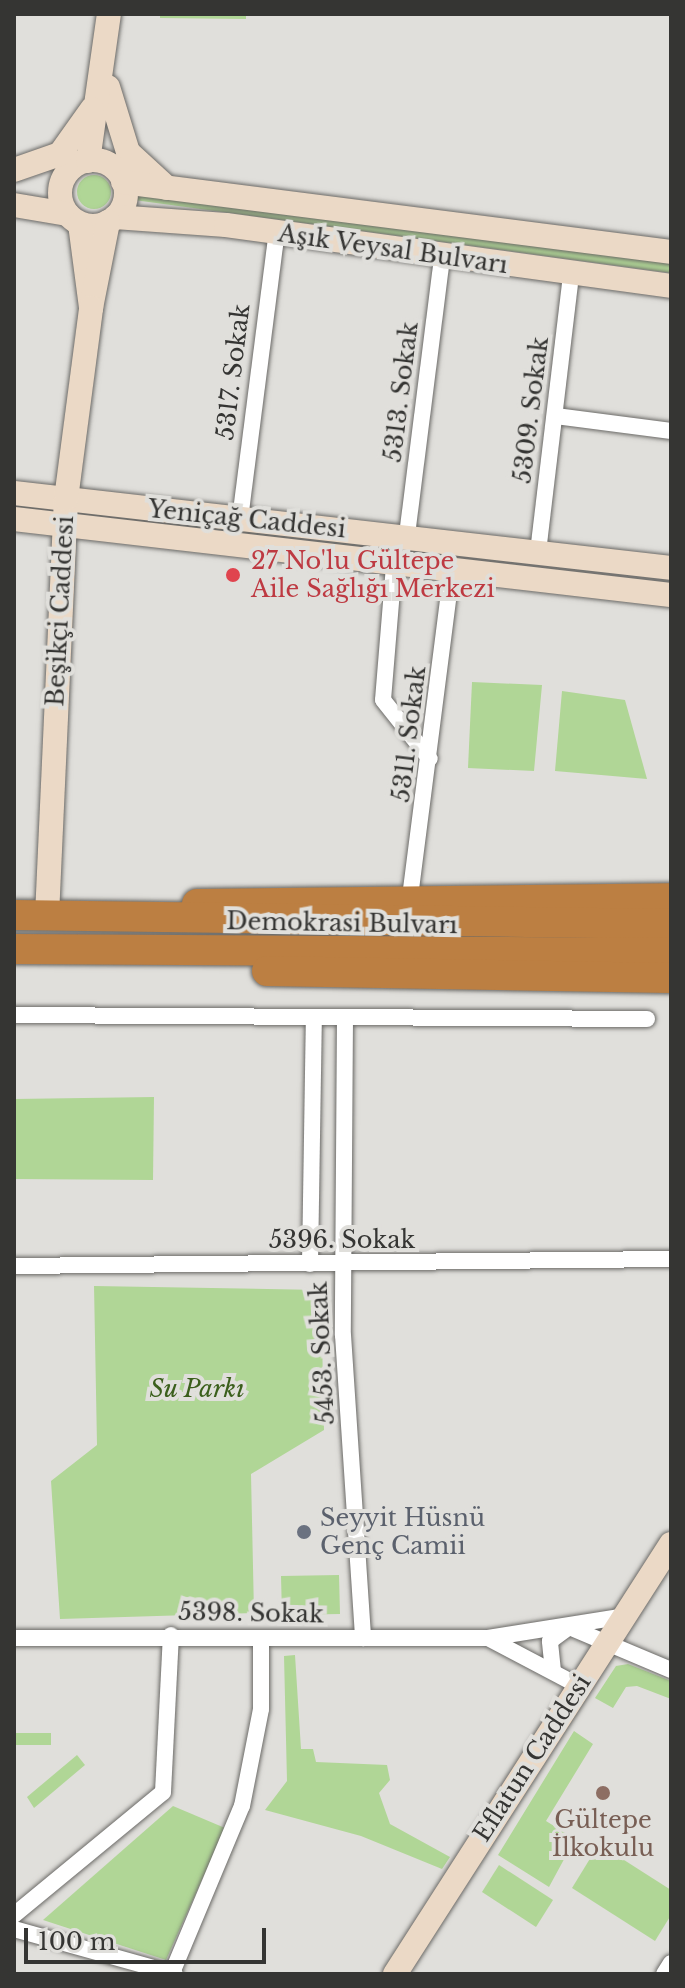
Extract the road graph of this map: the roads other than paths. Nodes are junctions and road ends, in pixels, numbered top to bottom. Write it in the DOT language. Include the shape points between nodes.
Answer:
graph roads {
  1 [pos="109,14"];
  2 [pos="105,73"];
  3 [pos="88,161"];
  4 [pos="14,172"];
  5 [pos="67,174"];
  6 [pos="118,175"];
  7 [pos="167,188"];
  8 [pos="14,205"];
  9 [pos="74,219"];
  10 [pos="111,220"];
  11 [pos="277,232"];
  12 [pos="671,252"];
  13 [pos="442,256"];
  14 [pos="571,275"];
  15 [pos="671,286"];
  16 [pos="91,308"];
  17 [pos="556,416"];
  18 [pos="671,431"];
  19 [pos="14,493"];
  20 [pos="66,499"];
  21 [pos="14,519"];
  22 [pos="240,519"];
  23 [pos="64,526"];
  24 [pos="407,535"];
  25 [pos="538,552"];
  26 [pos="394,566"];
  27 [pos="671,568"];
  28 [pos="451,575"];
  29 [pos="671,595"];
  30 [pos="430,759"];
  31 [pos="410,897"];
  32 [pos="671,898"];
  33 [pos="14,915"];
  34 [pos="106,915"];
  35 [pos="47,916"];
  36 [pos="671,924"];
  37 [pos="14,949"];
  38 [pos="103,952"];
  39 [pos="671,953"];
  40 [pos="671,978"];
  41 [pos="14,1015"];
  42 [pos="314,1017"];
  43 [pos="345,1017"];
  44 [pos="647,1019"];
  45 [pos="671,1259"];
  46 [pos="310,1264"];
  47 [pos="342,1265"];
  48 [pos="14,1266"];
  49 [pos="671,1544"];
  50 [pos="626,1616"];
  51 [pos="569,1627"];
  52 [pos="171,1635"];
  53 [pos="14,1638"];
  54 [pos="261,1638"];
  55 [pos="363,1638"];
  56 [pos="488,1638"];
  57 [pos="608,1644"];
  58 [pos="671,1670"];
  59 [pos="553,1671"];
  60 [pos="579,1686"];
  61 [pos="14,1915"];
  62 [pos="14,1929"];
  63 [pos="671,1963"];
  64 [pos="173,1974"];
  65 [pos="395,1974"];
  66 [pos="664,1974"];
  1 -- 2 [label="street"];
  2 -- 3 [label="street"];
  2 -- 4 [label="street" via="80,135 60,154"];
  2 -- 6 [label="street"];
  2 -- 7 [label="street" via="128,152"];
  3 -- 5 [label="street"];
  3 -- 6 [label="street, Aşık Veysal Bulvarı"];
  4 -- 5 [label="street"];
  5 -- 9 [label="street" via="60,189"];
  6 -- 7 [label="street, Aşık Veysal Bulvarı"];
  6 -- 10 [label="street" via="124,203"];
  7 -- 12 [label="street, Aşık Veysal Bulvarı"];
  8 -- 9 [label="street, Aşık Veysal Bulvarı"];
  9 -- 10 [label="street, Aşık Veysal Bulvarı"];
  9 -- 16 [label="street, Beşikçi Caddesi"];
  10 -- 11 [label="street, Aşık Veysal Bulvarı"];
  10 -- 16 [label="street, Beşikçi Caddesi"];
  11 -- 13 [label="street, Aşık Veysal Bulvarı"];
  11 -- 22 [label="street, 5317. Sokak"];
  13 -- 14 [label="street, Aşık Veysal Bulvarı"];
  13 -- 24 [label="street, 5313. Sokak"];
  14 -- 15 [label="street, Aşık Veysal Bulvarı"];
  14 -- 17 [label="street, 5309. Sokak"];
  16 -- 20 [label="street, Beşikçi Caddesi"];
  17 -- 18 [label="street"];
  17 -- 25 [label="street, 5309. Sokak"];
  19 -- 20 [label="street, Yeniçağ Caddesi"];
  20 -- 22 [label="street, Yeniçağ Caddesi"];
  20 -- 23 [label="street, Beşikçi Caddesi"];
  21 -- 23 [label="street, Yeniçağ Caddesi"];
  22 -- 24 [label="street, Yeniçağ Caddesi"];
  23 -- 26 [label="street, Yeniçağ Caddesi"];
  23 -- 35 [label="street, Beşikçi Caddesi"];
  24 -- 25 [label="street, Yeniçağ Caddesi"];
  25 -- 27 [label="street, Yeniçağ Caddesi"];
  26 -- 28 [label="street, Yeniçağ Caddesi"];
  26 -- 30 [label="street" via="383,700"];
  28 -- 29 [label="street, Yeniçağ Caddesi"];
  28 -- 30 [label="street, 5311. Sokak"];
  30 -- 31 [label="street, 5311. Sokak"];
  31 -- 32 [label="highway"];
  31 -- 34 [label="highway" via="152,906"];
  33 -- 35 [label="highway, Demokrasi Bulvarı"];
  34 -- 35 [label="highway, Demokrasi Bulvarı"];
  34 -- 36 [label="highway, Demokrasi Bulvarı" via="247,924"];
  37 -- 38 [label="highway, Demokrasi Bulvarı"];
  38 -- 39 [label="highway, Demokrasi Bulvarı"];
  38 -- 40 [label="highway" via="224,970"];
  41 -- 42 [label="street"];
  42 -- 43 [label="street"];
  42 -- 46 [label="street"];
  43 -- 44 [label="street"];
  43 -- 47 [label="street, 5453. Sokak"];
  45 -- 47 [label="street, 5396. Sokak"];
  46 -- 47 [label="street, 5396. Sokak"];
  46 -- 48 [label="street, 5396. Sokak"];
  47 -- 55 [label="street, 5453. Sokak"];
  49 -- 50 [label="street, Eflatun Caddesi"];
  50 -- 51 [label="street, 5398. Sokak"];
  50 -- 57 [label="street, Eflatun Caddesi"];
  51 -- 56 [label="street, 5398. Sokak"];
  51 -- 57 [label="street"];
  51 -- 59 [label="street" via="550,1641"];
  52 -- 53 [label="street, 5398. Sokak"];
  52 -- 54 [label="street, 5398. Sokak"];
  52 -- 61 [label="street" via="163,1792"];
  54 -- 55 [label="street, 5398. Sokak"];
  54 -- 64 [label="street" via="261,1709 242,1806"];
  55 -- 56 [label="street, 5398. Sokak"];
  56 -- 59 [label="street, 5398. Sokak"];
  57 -- 58 [label="street"];
  57 -- 60 [label="street, Eflatun Caddesi"];
  59 -- 60 [label="street, 5398. Sokak"];
  60 -- 65 [label="street, Eflatun Caddesi"];
  62 -- 64 [label="street"];
  63 -- 66 [label="street"];
}
